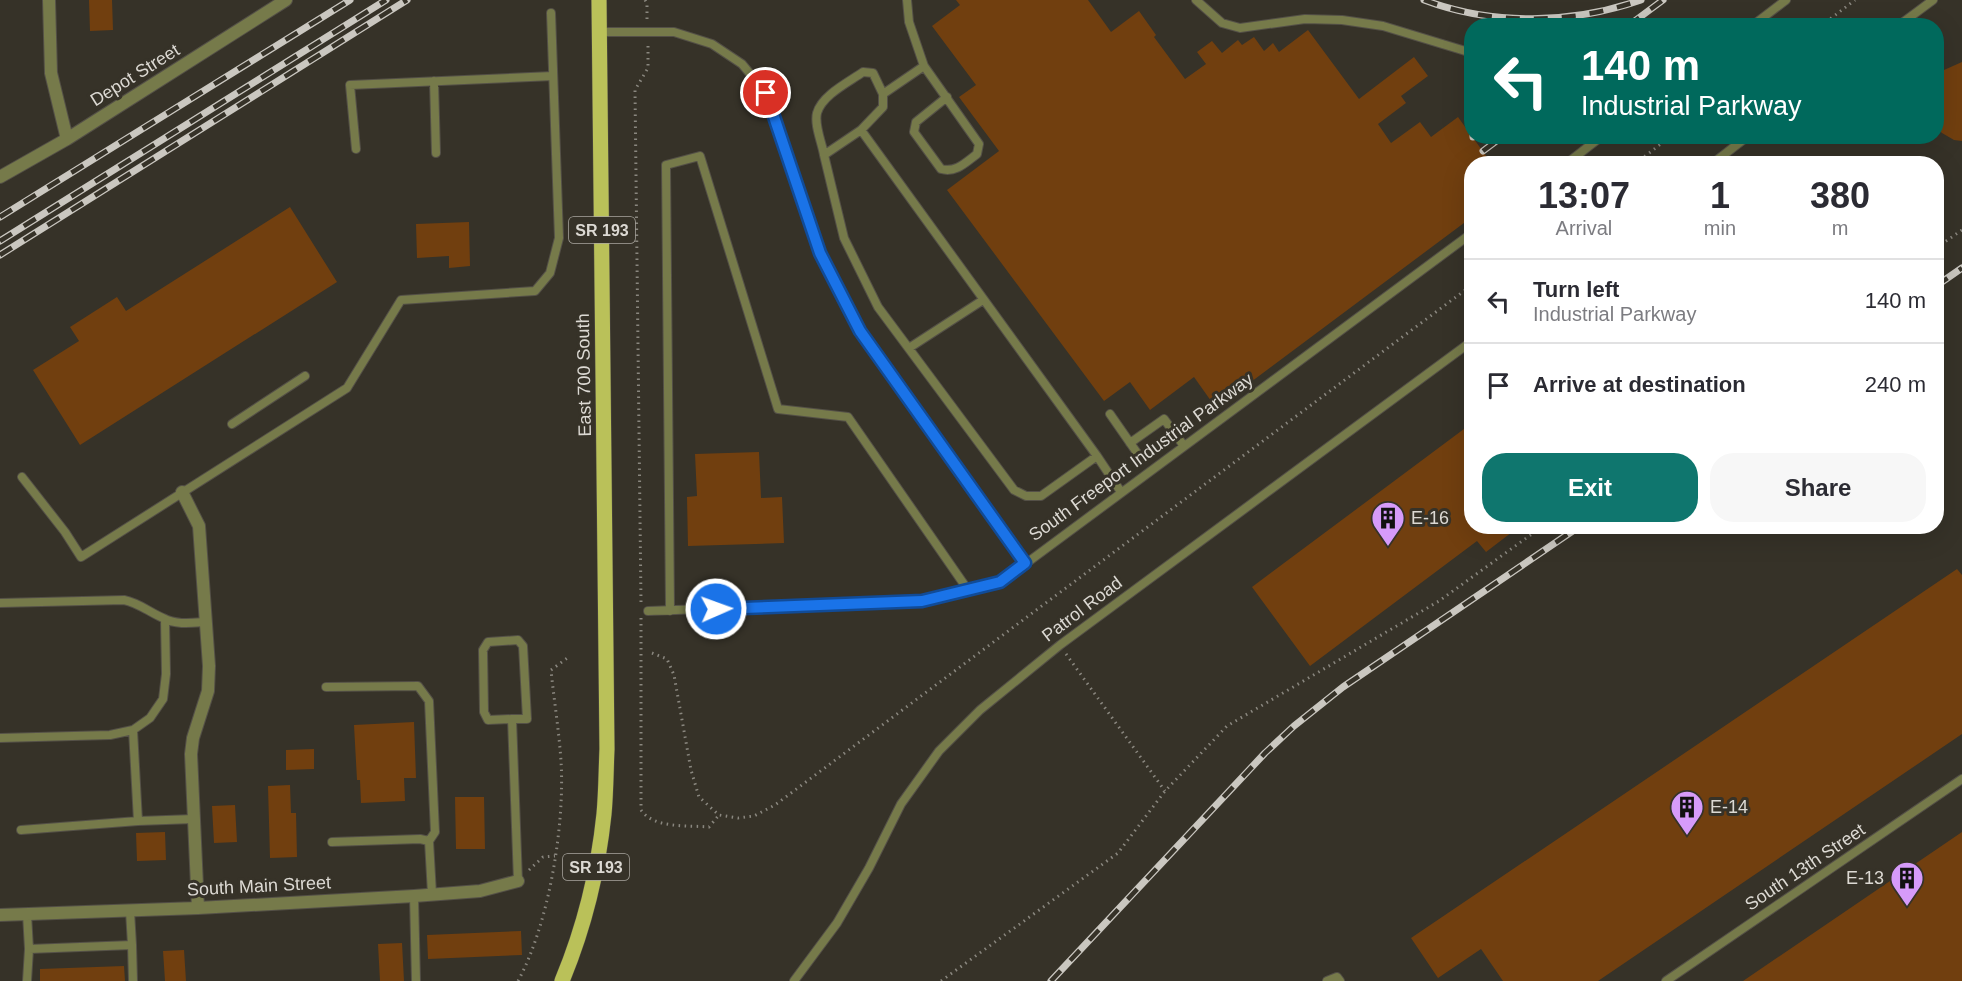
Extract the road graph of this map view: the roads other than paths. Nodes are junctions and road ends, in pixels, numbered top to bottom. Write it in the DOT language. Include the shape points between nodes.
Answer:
graph roads {
  1 [pos="49,0"];
  2 [pos="286,0"];
  3 [pos="599,0"];
  4 [pos="907,0"];
  5 [pos="1196,0"];
  6 [pos="1786,0"];
  7 [pos="1933,0"];
  8 [pos="1774,4"];
  9 [pos="551,14"];
  10 [pos="1760,18"];
  11 [pos="1909,18"];
  12 [pos="599,32"];
  13 [pos="1464,51"];
  14 [pos="924,66"];
  15 [pos="553,76"];
  16 [pos="434,81"];
  17 [pos="883,94"];
  18 [pos="947,98"];
  19 [pos="861,130"];
  20 [pos="67,140"];
  21 [pos="1592,144"];
  22 [pos="1738,144"];
  23 [pos="356,148"];
  24 [pos="436,153"];
  25 [pos="824,155"];
  26 [pos="1576,156"];
  27 [pos="1722,156"];
  28 [pos="0,177"];
  29 [pos="1464,239"];
  30 [pos="982,300"];
  31 [pos="1464,347"];
  32 [pos="909,348"];
  33 [pos="305,376"];
  34 [pos="1110,414"];
  35 [pos="232,424"];
  36 [pos="1130,443"];
  37 [pos="1184,446"];
  38 [pos="1096,456"];
  39 [pos="1142,460"];
  40 [pos="22,477"];
  41 [pos="182,492"];
  42 [pos="1121,492"];
  43 [pos="1025,563"];
  44 [pos="968,590"];
  45 [pos="0,603"];
  46 [pos="670,610"];
  47 [pos="644,613"];
  48 [pos="165,619"];
  49 [pos="206,622"];
  50 [pos="326,687"];
  51 [pos="512,720"];
  52 [pos="134,730"];
  53 [pos="0,738"];
  54 [pos="1962,779"];
  55 [pos="194,819"];
  56 [pos="138,821"];
  57 [pos="21,830"];
  58 [pos="429,840"];
  59 [pos="332,842"];
  60 [pos="518,881"];
  61 [pos="432,894"];
  62 [pos="414,896"];
  63 [pos="198,908"];
  64 [pos="130,911"];
  65 [pos="27,914"];
  66 [pos="0,915"];
  67 [pos="132,945"];
  68 [pos="29,949"];
  69 [pos="1339,979"];
  70 [pos="27,981"];
  71 [pos="133,981"];
  72 [pos="416,981"];
  73 [pos="562,981"];
  74 [pos="794,981"];
  75 [pos="1327,981"];
  76 [pos="1666,981"];
  1 -- 20 [label="street" via="51,73"];
  2 -- 20 [label="street, Depot Street"];
  3 -- 12 [label="main road, East 700 South / SR 193"];
  4 -- 14 [label="lane" via="909,22"];
  5 -- 13 [label="lane" via="1222,23 1240,28 1305,19 1342,20 1383,26"];
  6 -- 8 [label="lane"];
  7 -- 11 [label="lane"];
  8 -- 10 [label="lane"];
  9 -- 15 [label="lane"];
  12 -- 43 [label="lane" via="674,32 712,44 742,64 766,93 820,253 860,331"];
  12 -- 73 [label="main road, East 700 South / SR 193" via="607,749 598,856 575,949"];
  14 -- 17 [label="lane"];
  14 -- 18 [label="lane"];
  15 -- 16 [label="lane"];
  15 -- 41 [label="lane" via="559,238 550,273 535,291 401,300 347,388"];
  16 -- 23 [label="lane" via="350,85"];
  16 -- 24 [label="lane"];
  17 -- 19 [label="lane" via="883,107"];
  17 -- 25 [label="lane" via="873,73 863,72 829,95 817,113"];
  18 -- 18 [label="lane" via="979,144 977,154 950,171 941,169 914,132 916,122"];
  19 -- 25 [label="lane"];
  19 -- 30 [label="lane"];
  20 -- 28 [label="street, Depot Street"];
  21 -- 26 [label="lane"];
  22 -- 27 [label="lane"];
  25 -- 32 [label="lane" via="844,238 878,307"];
  29 -- 37 [label="lane, South Freeport Industrial Parkway"];
  30 -- 32 [label="lane"];
  30 -- 38 [label="lane"];
  31 -- 74 [label="lane, Patrol Road" via="1060,645 980,710 939,751 901,804 837,922"];
  32 -- 38 [label="lane" via="1014,490 1026,496 1041,496"];
  33 -- 35 [label="lane"];
  34 -- 36 [label="lane"];
  36 -- 37 [label="lane" via="1164,419"];
  36 -- 39 [label="lane"];
  37 -- 42 [label="lane, South Freeport Industrial Parkway"];
  38 -- 42 [label="lane"];
  40 -- 41 [label="lane" via="81,556"];
  41 -- 49 [label="street" via="199,526"];
  42 -- 43 [label="lane, South Freeport Industrial Parkway"];
  43 -- 44 [label="lane, South Freeport Industrial Parkway" via="1000,582"];
  44 -- 46 [label="lane, South Freeport Industrial Parkway" via="922,601"];
  44 -- 46 [label="lane" via="848,417 778,410 700,156 666,165"];
  45 -- 48 [label="lane" via="124,600"];
  46 -- 47 [label="lane, South Freeport Industrial Parkway"];
  48 -- 49 [label="lane"];
  48 -- 52 [label="lane" via="163,699 150,718"];
  49 -- 55 [label="street" via="208,691 191,754"];
  50 -- 58 [label="lane" via="418,686 429,701 435,832"];
  51 -- 51 [label="lane" via="488,720 484,712 483,650 488,642 518,640 523,646 527,718"];
  51 -- 60 [label="lane"];
  52 -- 53 [label="lane" via="110,735"];
  52 -- 56 [label="lane"];
  54 -- 76 [label="lane, South 13th Street"];
  55 -- 56 [label="lane"];
  55 -- 63 [label="street"];
  56 -- 57 [label="lane"];
  58 -- 59 [label="lane"];
  58 -- 61 [label="lane"];
  60 -- 61 [label="street, South Main Street" via="480,891"];
  61 -- 62 [label="street, South Main Street"];
  62 -- 63 [label="street, South Main Street"];
  62 -- 72 [label="lane"];
  63 -- 64 [label="street, South Main Street"];
  64 -- 65 [label="street, South Main Street"];
  64 -- 67 [label="lane"];
  65 -- 66 [label="street, South Main Street"];
  65 -- 68 [label="lane"];
  67 -- 68 [label="lane"];
  67 -- 71 [label="lane"];
  68 -- 70 [label="lane"];
  69 -- 75 [label="lane"];
}
